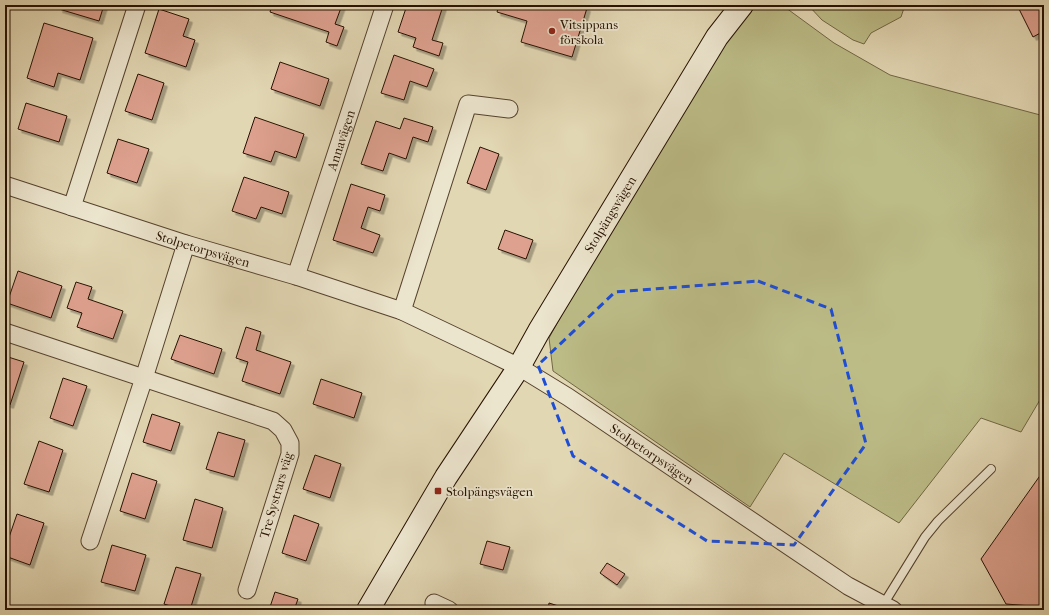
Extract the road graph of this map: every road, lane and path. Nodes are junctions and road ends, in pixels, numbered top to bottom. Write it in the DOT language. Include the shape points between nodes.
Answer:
graph roads {
  1 [pos="137,5"];
  2 [pos="385,5"];
  3 [pos="742,5"];
  4 [pos="509,109"];
  5 [pos="5,185"];
  6 [pos="72,207"];
  7 [pos="186,244"];
  8 [pos="296,276"];
  9 [pos="402,311"];
  10 [pos="5,332"];
  11 [pos="519,367"];
  12 [pos="144,378"];
  13 [pos="991,469"];
  14 [pos="90,541"];
  15 [pos="247,590"];
  16 [pos="888,608"];
  17 [pos="368,610"];
  1 -- 6 [label="street"];
  2 -- 8 [label="street, Annavägen"];
  3 -- 11 [label="main road, Stolpängsvägen" via="717,37"];
  4 -- 9 [label="street" via="468,104"];
  5 -- 6 [label="street, Stolpetorpsvägen"];
  6 -- 7 [label="street, Stolpetorpsvägen"];
  7 -- 8 [label="street, Stolpetorpsvägen"];
  7 -- 12 [label="street"];
  8 -- 9 [label="street, Stolpetorpsvägen"];
  9 -- 11 [label="street, Stolpetorpsvägen"];
  10 -- 12 [label="street, Tre Systrars väg"];
  11 -- 16 [label="street, Stolpetorpsvägen" via="568,397 848,586"];
  11 -- 17 [label="main road, Stolpängsvägen" via="446,477"];
  12 -- 14 [label="street"];
  12 -- 15 [label="street, Tre Systrars väg" via="273,421 283,430 290,443 290,454"];
  13 -- 16 [label="lane" via="925,537"];
}
